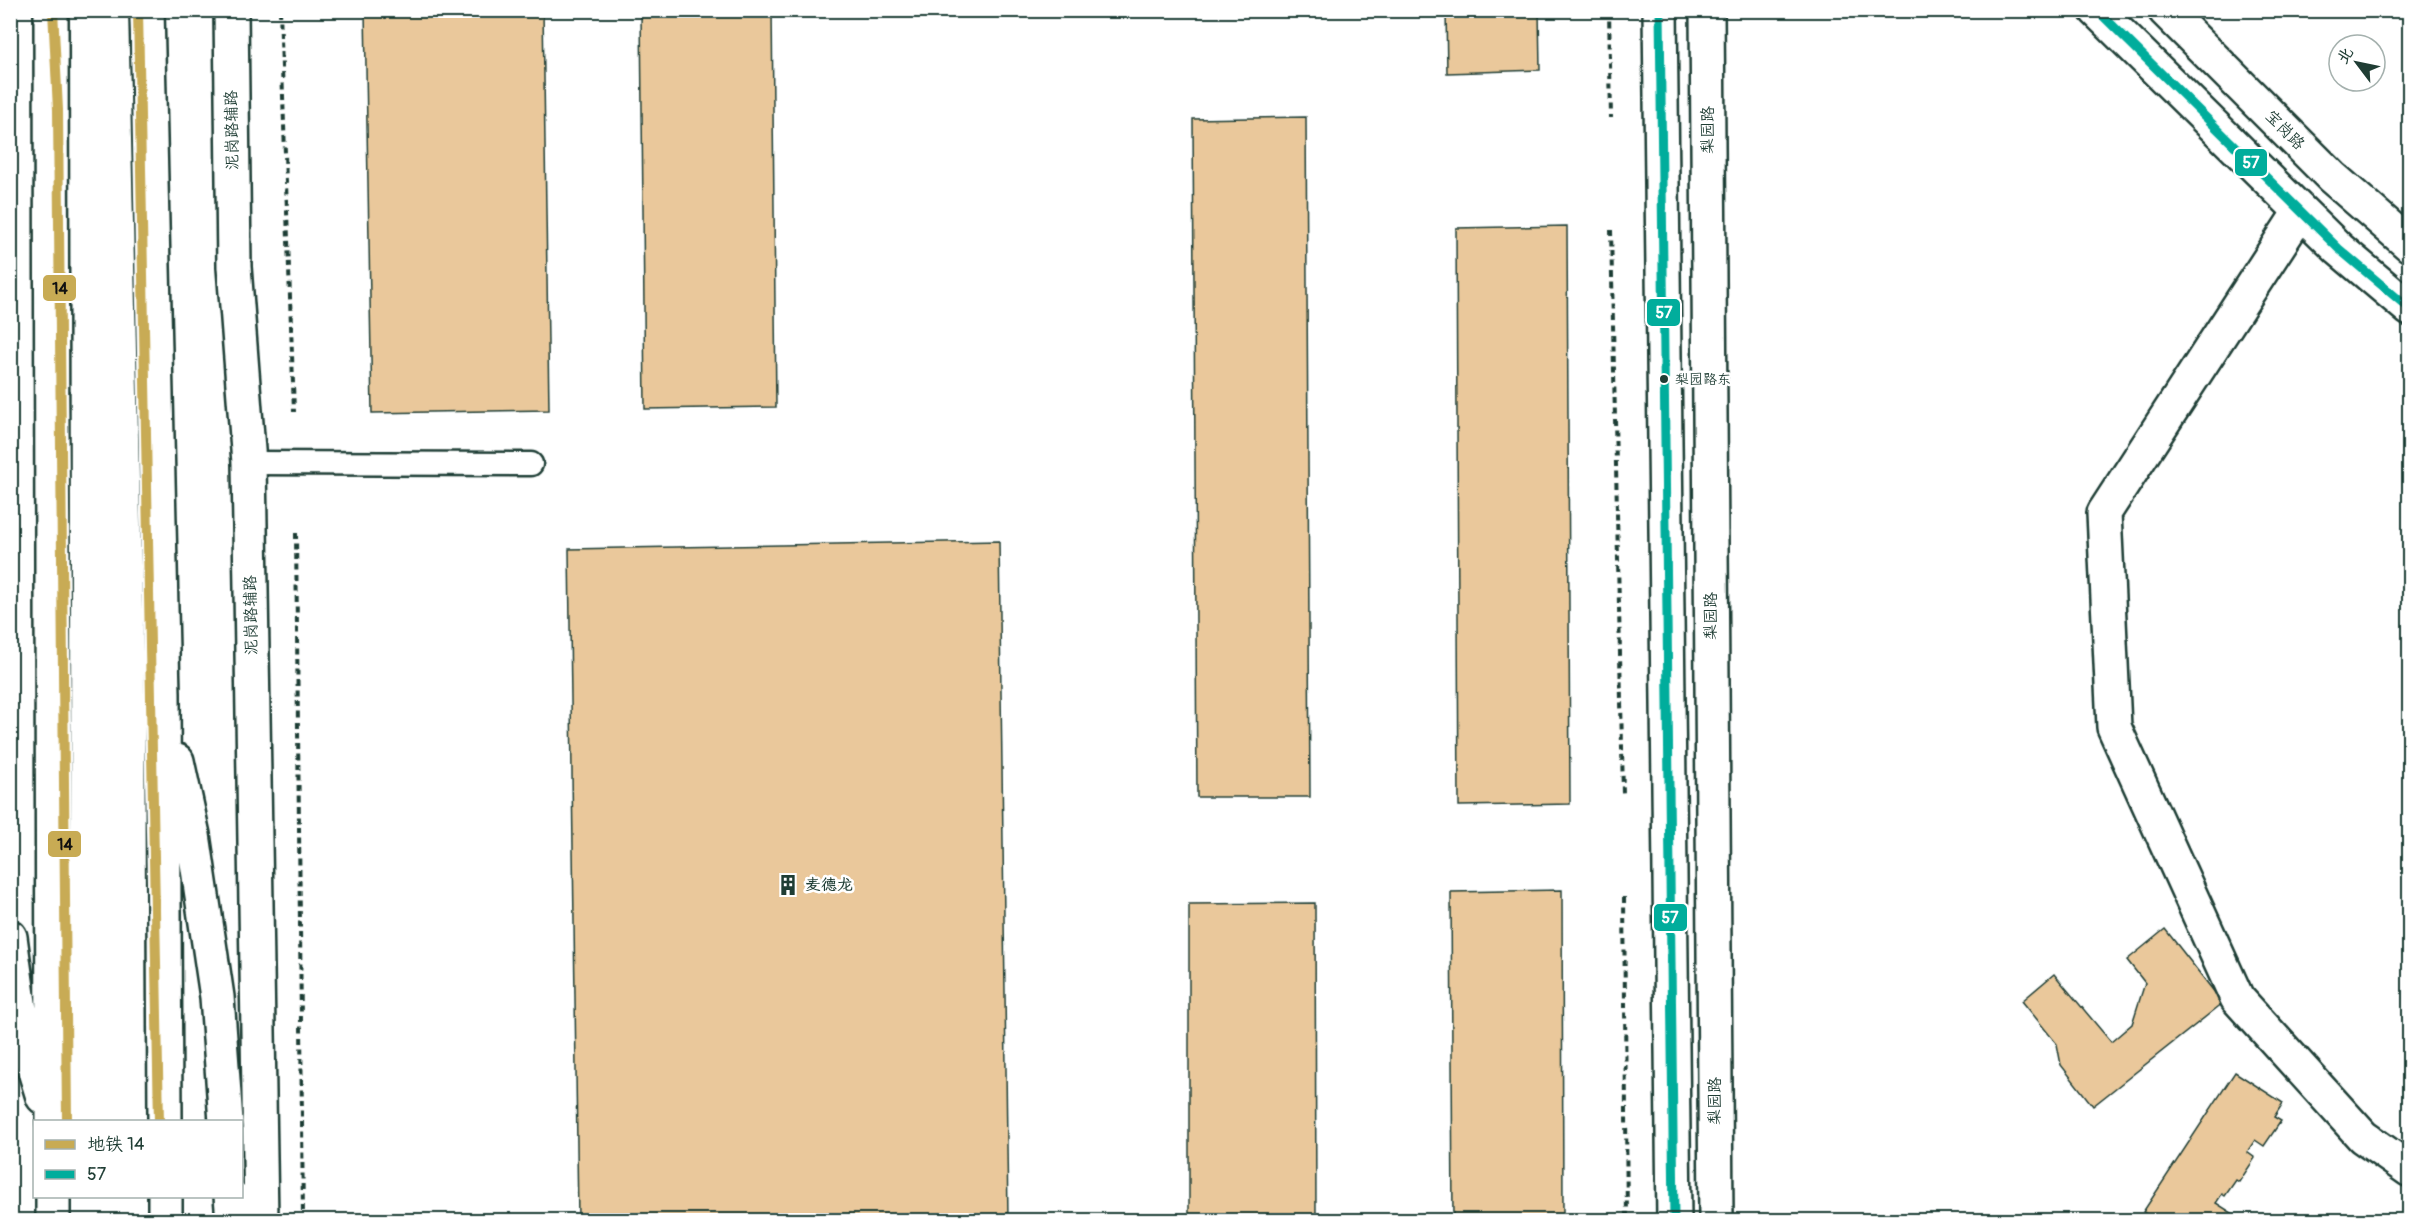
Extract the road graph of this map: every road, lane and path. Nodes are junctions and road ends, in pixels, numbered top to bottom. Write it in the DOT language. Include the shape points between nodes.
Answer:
graph roads {
  1 [pos="51,10"];
  2 [pos="147,10"];
  3 [pos="231,10"];
  4 [pos="280,10"];
  5 [pos="1610,10"];
  6 [pos="1660,10"];
  7 [pos="1707,10"];
  8 [pos="2096,10"];
  9 [pos="2164,10"];
  10 [pos="1611,118"];
  11 [pos="2300,212"];
  12 [pos="1611,230"];
  13 [pos="2409,244"];
  14 [pos="2409,309"];
  15 [pos="294,412"];
  16 [pos="249,464"];
  17 [pos="531,464"];
  18 [pos="296,532"];
  19 [pos="163,694"];
  20 [pos="1623,795"];
  21 [pos="1624,897"];
  22 [pos="10,937"];
  23 [pos="50,1120"];
  24 [pos="51,1120"];
  25 [pos="165,1120"];
  26 [pos="226,1120"];
  27 [pos="2409,1170"];
  28 [pos="53,1198"];
  29 [pos="165,1198"];
  30 [pos="231,1198"];
  31 [pos="53,1221"];
  32 [pos="165,1221"];
  33 [pos="233,1221"];
  34 [pos="261,1221"];
  35 [pos="303,1221"];
  36 [pos="1627,1221"];
  37 [pos="1674,1221"];
  38 [pos="1716,1221"];
  1 -- 24 [label="main road"];
  2 -- 19 [label="main road"];
  3 -- 16 [label="main road, 泥岗路辅路" via="234,267"];
  4 -- 15 [label="path"];
  5 -- 10 [label="path"];
  6 -- 37 [label="main road"];
  7 -- 38 [label="main road, 梨园路"];
  8 -- 11 [label="main road"];
  9 -- 13 [label="main road, 宝岗路" via="2332,177"];
  11 -- 14 [label="main road"];
  11 -- 27 [label="main road" via="2104,513 2114,727 2237,998 2363,1137"];
  12 -- 20 [label="path"];
  16 -- 17 [label="lane"];
  16 -- 34 [label="main road, 泥岗路辅路"];
  18 -- 35 [label="path"];
  19 -- 25 [label="main road"];
  19 -- 26 [label="main road" via="193,835 217,997"];
  21 -- 36 [label="path"];
  22 -- 23 [label="main road" via="23,1032"];
  28 -- 31 [label="main road"];
  29 -- 32 [label="main road"];
  30 -- 33 [label="main road"];
}
